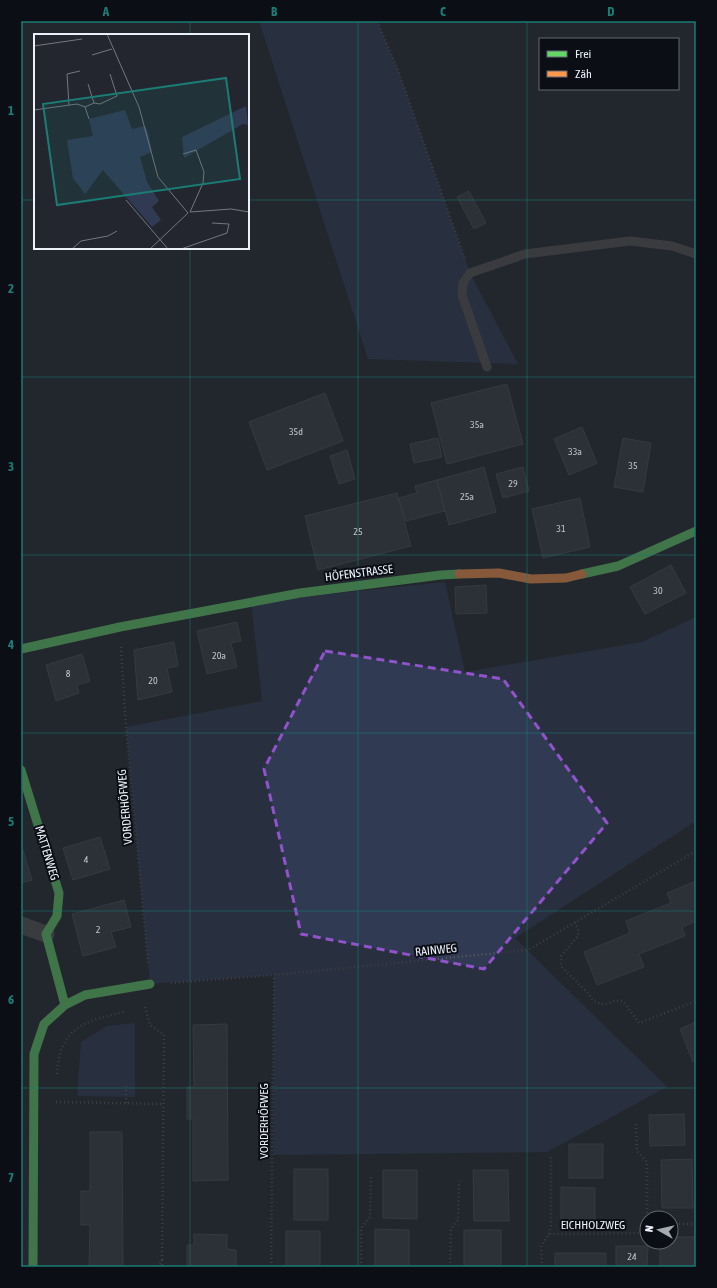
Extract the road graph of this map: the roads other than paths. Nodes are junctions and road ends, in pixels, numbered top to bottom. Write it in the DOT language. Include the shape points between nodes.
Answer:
graph roads {
  1 [pos="696,254"];
  2 [pos="487,367"];
  3 [pos="696,531"];
  4 [pos="21,649"];
  5 [pos="21,770"];
  6 [pos="21,925"];
  7 [pos="46,934"];
  8 [pos="150,984"];
  9 [pos="65,1005"];
  10 [pos="28,1108"];
  11 [pos="33,1267"];
  1 -- 2 [label="lane" via="672,246 630,241 525,254 470,273 463,283 462,295"];
  3 -- 4 [label="street, HÖFENSTRASSE" via="618,566 566,578 530,579 499,573 441,576 300,593 120,627"];
  5 -- 7 [label="street, MATTENWEG" via="59,893 57,916"];
  6 -- 7 [label="street"];
  7 -- 9 [label="street"];
  8 -- 9 [label="street" via="85,995"];
  9 -- 10 [label="street" via="44,1024 34,1054"];
  10 -- 11 [label="street"];
}
